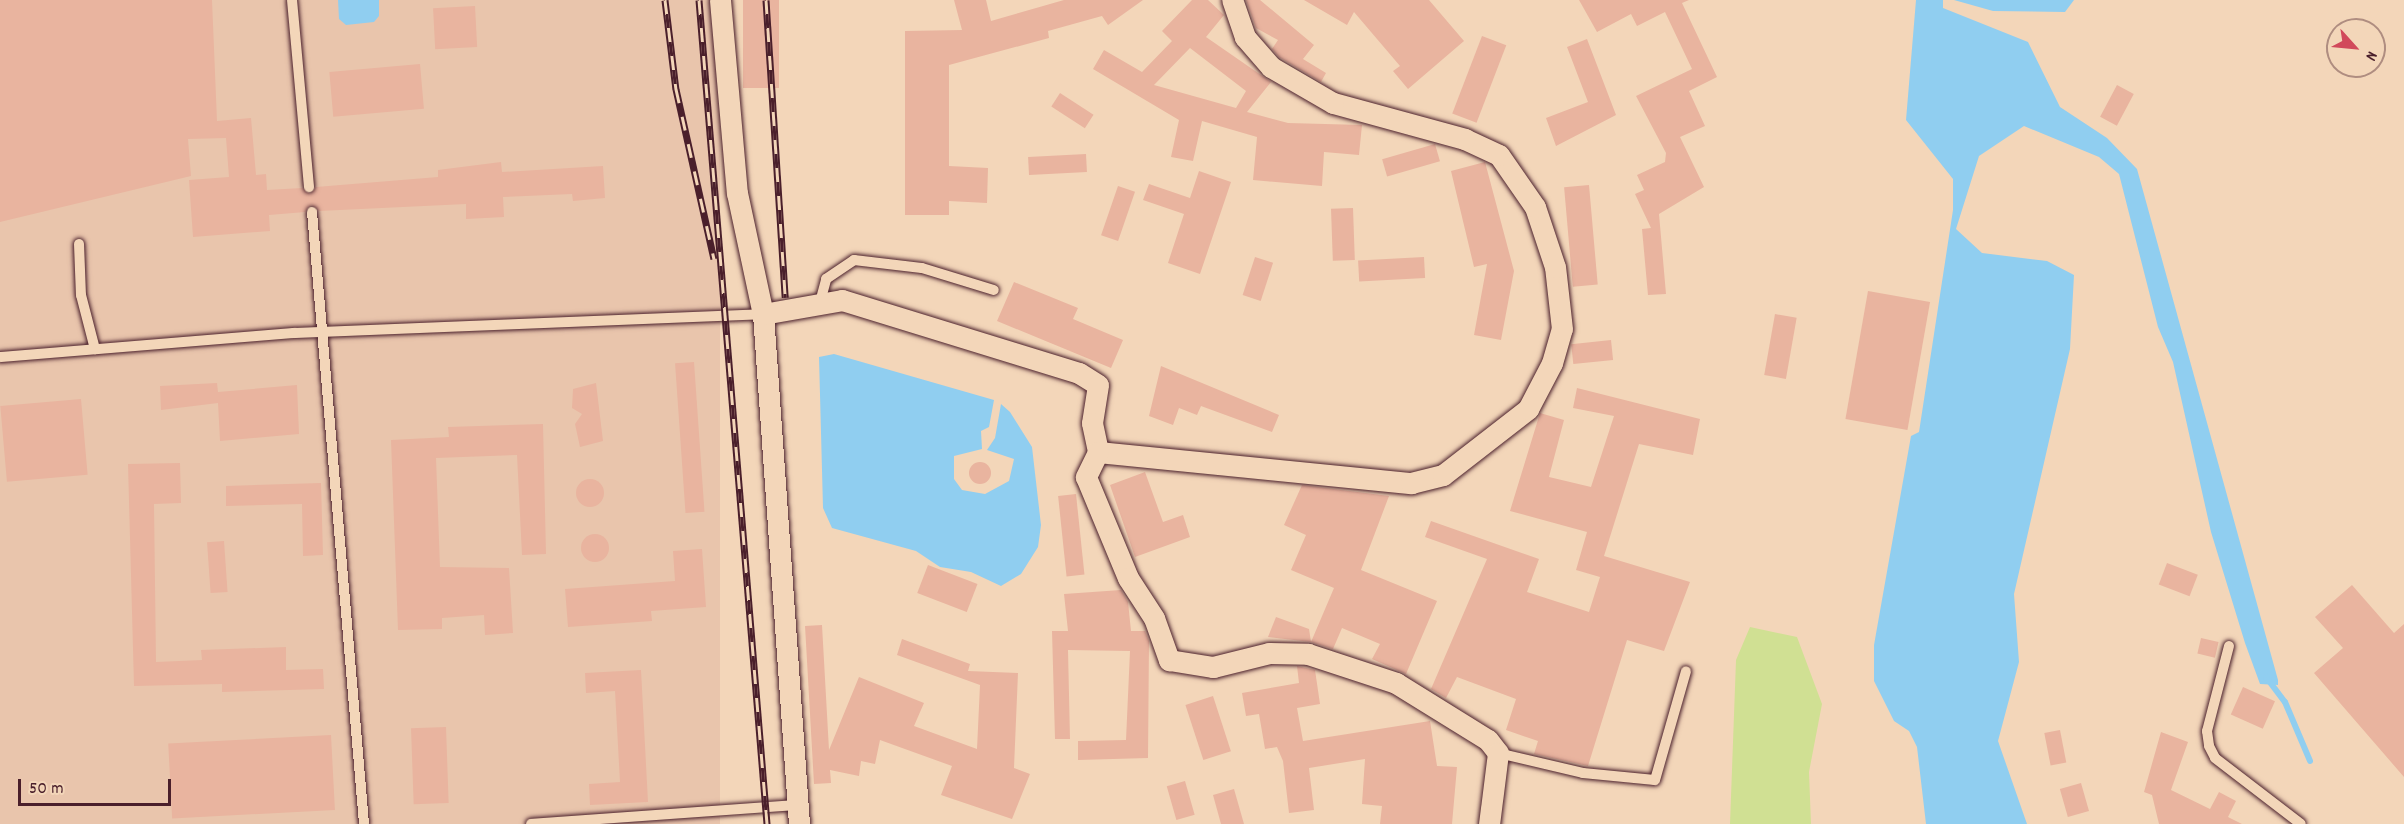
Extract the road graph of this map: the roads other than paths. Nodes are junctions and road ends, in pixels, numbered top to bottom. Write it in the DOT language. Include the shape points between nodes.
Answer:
graph roads {
  1 [pos="292,0"];
  2 [pos="720,0"];
  3 [pos="1232,0"];
  4 [pos="309,187"];
  5 [pos="312,212"];
  6 [pos="79,244"];
  7 [pos="994,290"];
  8 [pos="819,307"];
  9 [pos="763,314"];
  10 [pos="326,333"];
  11 [pos="95,349"];
  12 [pos="0,357"];
  13 [pos="1098,452"];
  14 [pos="2229,646"];
  15 [pos="1686,671"];
  16 [pos="1498,753"];
  17 [pos="799,815"];
  18 [pos="364,824"];
  19 [pos="531,824"];
  20 [pos="1489,824"];
  21 [pos="2301,824"];
  1 -- 4 [label="lane"];
  2 -- 9 [label="street" via="737,193"];
  3 -- 13 [label="street" via="1245,37 1271,67 1303,88 1333,103 1465,139 1499,155 1535,207 1555,267 1562,329 1552,363 1528,409 1443,475 1412,483"];
  5 -- 10 [label="lane"];
  6 -- 11 [label="lane" via="81,295"];
  7 -- 8 [label="lane" via="922,268 854,260 826,279"];
  8 -- 9 [label="street"];
  8 -- 13 [label="street" via="842,300 1079,374 1098,385 1092,423"];
  9 -- 10 [label="lane"];
  9 -- 17 [label="street"];
  10 -- 11 [label="lane"];
  10 -- 18 [label="lane"];
  11 -- 12 [label="lane"];
  13 -- 16 [label="street" via="1086,477 1128,578 1154,618 1169,660 1213,667 1269,653 1318,656 1396,684 1488,740"];
  14 -- 21 [label="lane" via="2207,731 2209,746 2215,758"];
  15 -- 16 [label="lane" via="1655,780 1583,773"];
  16 -- 20 [label="street"];
  17 -- 19 [label="lane"];
}
